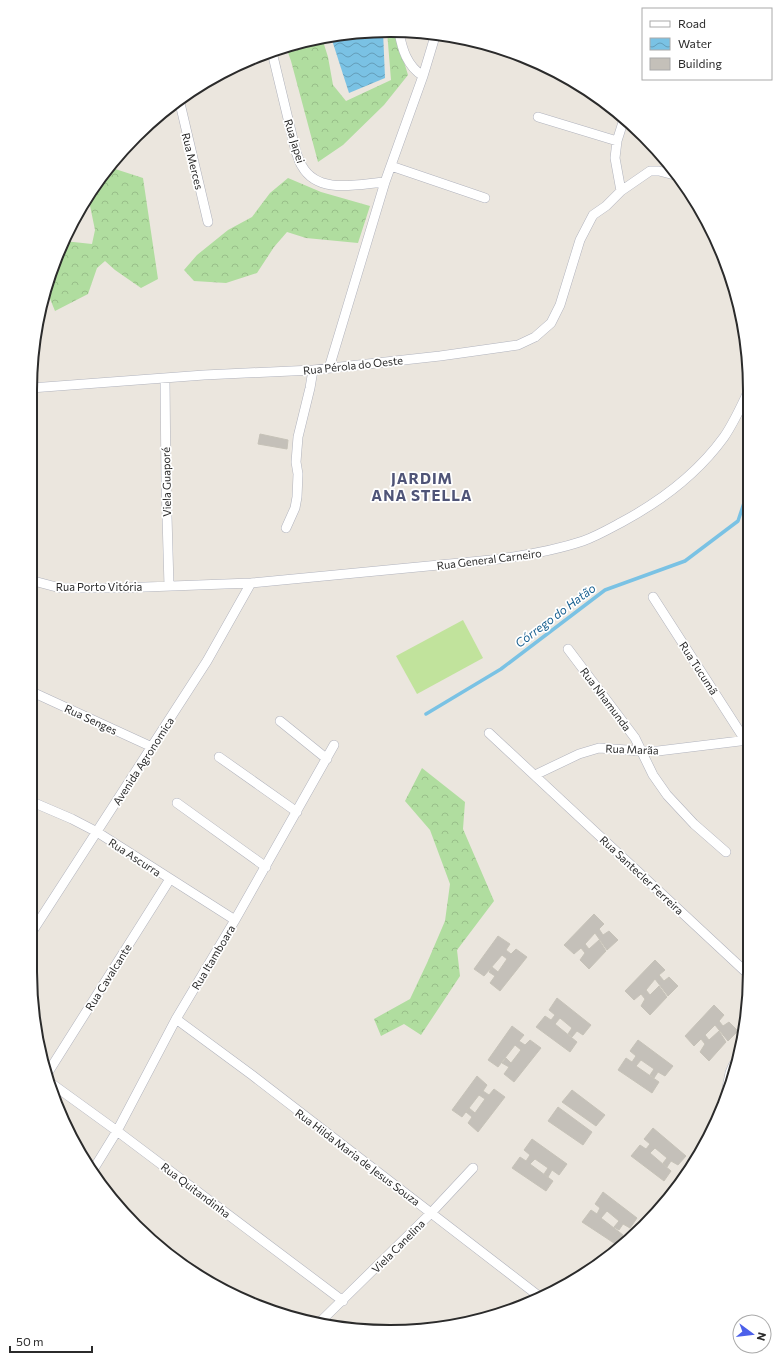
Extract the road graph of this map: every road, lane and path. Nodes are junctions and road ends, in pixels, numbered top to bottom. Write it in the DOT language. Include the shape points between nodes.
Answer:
graph roads {
  1 [pos="400,37"];
  2 [pos="434,40"];
  3 [pos="273,57"];
  4 [pos="423,76"];
  5 [pos="180,106"];
  6 [pos="538,117"];
  7 [pos="622,124"];
  8 [pos="617,141"];
  9 [pos="391,166"];
  10 [pos="669,174"];
  11 [pos="384,182"];
  12 [pos="620,191"];
  13 [pos="485,198"];
  14 [pos="208,222"];
  15 [pos="329,368"];
  16 [pos="313,370"];
  17 [pos="165,379"];
  18 [pos="37,388"];
  19 [pos="743,403"];
  20 [pos="286,528"];
  21 [pos="37,582"];
  22 [pos="251,583"];
  23 [pos="169,586"];
  24 [pos="653,597"];
  25 [pos="568,649"];
  26 [pos="37,694"];
  27 [pos="280,721"];
  28 [pos="489,733"];
  29 [pos="743,734"];
  30 [pos="743,740"];
  31 [pos="334,745"];
  32 [pos="152,747"];
  33 [pos="641,751"];
  34 [pos="219,757"];
  35 [pos="327,759"];
  36 [pos="535,776"];
  37 [pos="177,803"];
  38 [pos="37,804"];
  39 [pos="297,812"];
  40 [pos="97,832"];
  41 [pos="726,852"];
  42 [pos="266,867"];
  43 [pos="170,879"];
  44 [pos="235,920"];
  45 [pos="37,925"];
  46 [pos="743,969"];
  47 [pos="176,1019"];
  48 [pos="51,1068"];
  49 [pos="57,1089"];
  50 [pos="116,1131"];
  51 [pos="95,1166"];
  52 [pos="473,1168"];
  53 [pos="431,1213"];
  54 [pos="535,1294"];
  55 [pos="343,1301"];
  56 [pos="324,1318"];
  1 -- 4 [label="street" via="404,54 416,71"];
  2 -- 4 [label="street"];
  3 -- 11 [label="street, Rua Japei" via="302,167 321,183 334,185"];
  4 -- 9 [label="street"];
  5 -- 14 [label="street, Rua Merces"];
  6 -- 8 [label="street"];
  7 -- 8 [label="street"];
  8 -- 12 [label="street" via="615,158"];
  9 -- 11 [label="street"];
  9 -- 13 [label="street"];
  10 -- 12 [label="street" via="650,171"];
  11 -- 15 [label="street"];
  12 -- 15 [label="street, Rua Pérola do Oeste" via="593,215 580,240 560,305 551,323 535,336 518,345 486,350"];
  15 -- 16 [label="street, Rua Pérola do Oeste"];
  16 -- 17 [label="street, Rua Pérola do Oeste"];
  16 -- 20 [label="street" via="298,437 297,497"];
  17 -- 18 [label="street, Rua Pérola do Oeste"];
  17 -- 23 [label="street, Viela Guaporé"];
  19 -- 22 [label="street, Rua General Carneiro" via="715,449 682,483 634,516 584,540 528,556"];
  21 -- 23 [label="street, Rua Porto Vitória" via="60,588"];
  22 -- 23 [label="street, Rua General Carneiro"];
  22 -- 32 [label="street, Avenida Agronomica" via="207,661"];
  24 -- 29 [label="street, Rua Tucumã"];
  25 -- 33 [label="street, Rua Nhamunda" via="630,731"];
  26 -- 32 [label="street, Rua Senges"];
  27 -- 35 [label="street"];
  28 -- 36 [label="street"];
  30 -- 33 [label="street, Rua Marãa"];
  31 -- 35 [label="street, Rua Itamboara"];
  32 -- 40 [label="street, Avenida Agronomica"];
  33 -- 36 [label="street, Rua Marãa" via="610,748 588,750"];
  33 -- 41 [label="street, Rua Nhamunda" via="653,776 668,795 694,824"];
  34 -- 39 [label="street"];
  35 -- 39 [label="street, Rua Itamboara"];
  36 -- 46 [label="street, Rua Santecler Ferreira"];
  37 -- 42 [label="street"];
  38 -- 40 [label="street, Rua Ascurra"];
  39 -- 42 [label="street, Rua Itamboara"];
  40 -- 43 [label="street, Rua Ascurra"];
  40 -- 45 [label="street, Avenida Agronomica"];
  42 -- 44 [label="street, Rua Itamboara"];
  43 -- 44 [label="street, Rua Ascurra"];
  43 -- 48 [label="street, Rua Cavalcante"];
  44 -- 47 [label="street, Rua Itamboara"];
  47 -- 50 [label="street, Rua Itamboara"];
  47 -- 53 [label="street, Rua Hilda Maria de Jesus Souza"];
  49 -- 50 [label="street, Rua Quitandinha"];
  50 -- 51 [label="street, Rua Itamboara"];
  50 -- 55 [label="street, Rua Quitandinha"];
  52 -- 53 [label="street, Viela Canelina"];
  53 -- 54 [label="street, Rua Hilda Maria de Jesus Souza"];
  53 -- 55 [label="street, Viela Canelina"];
  55 -- 56 [label="street, Viela Canelina"];
}
